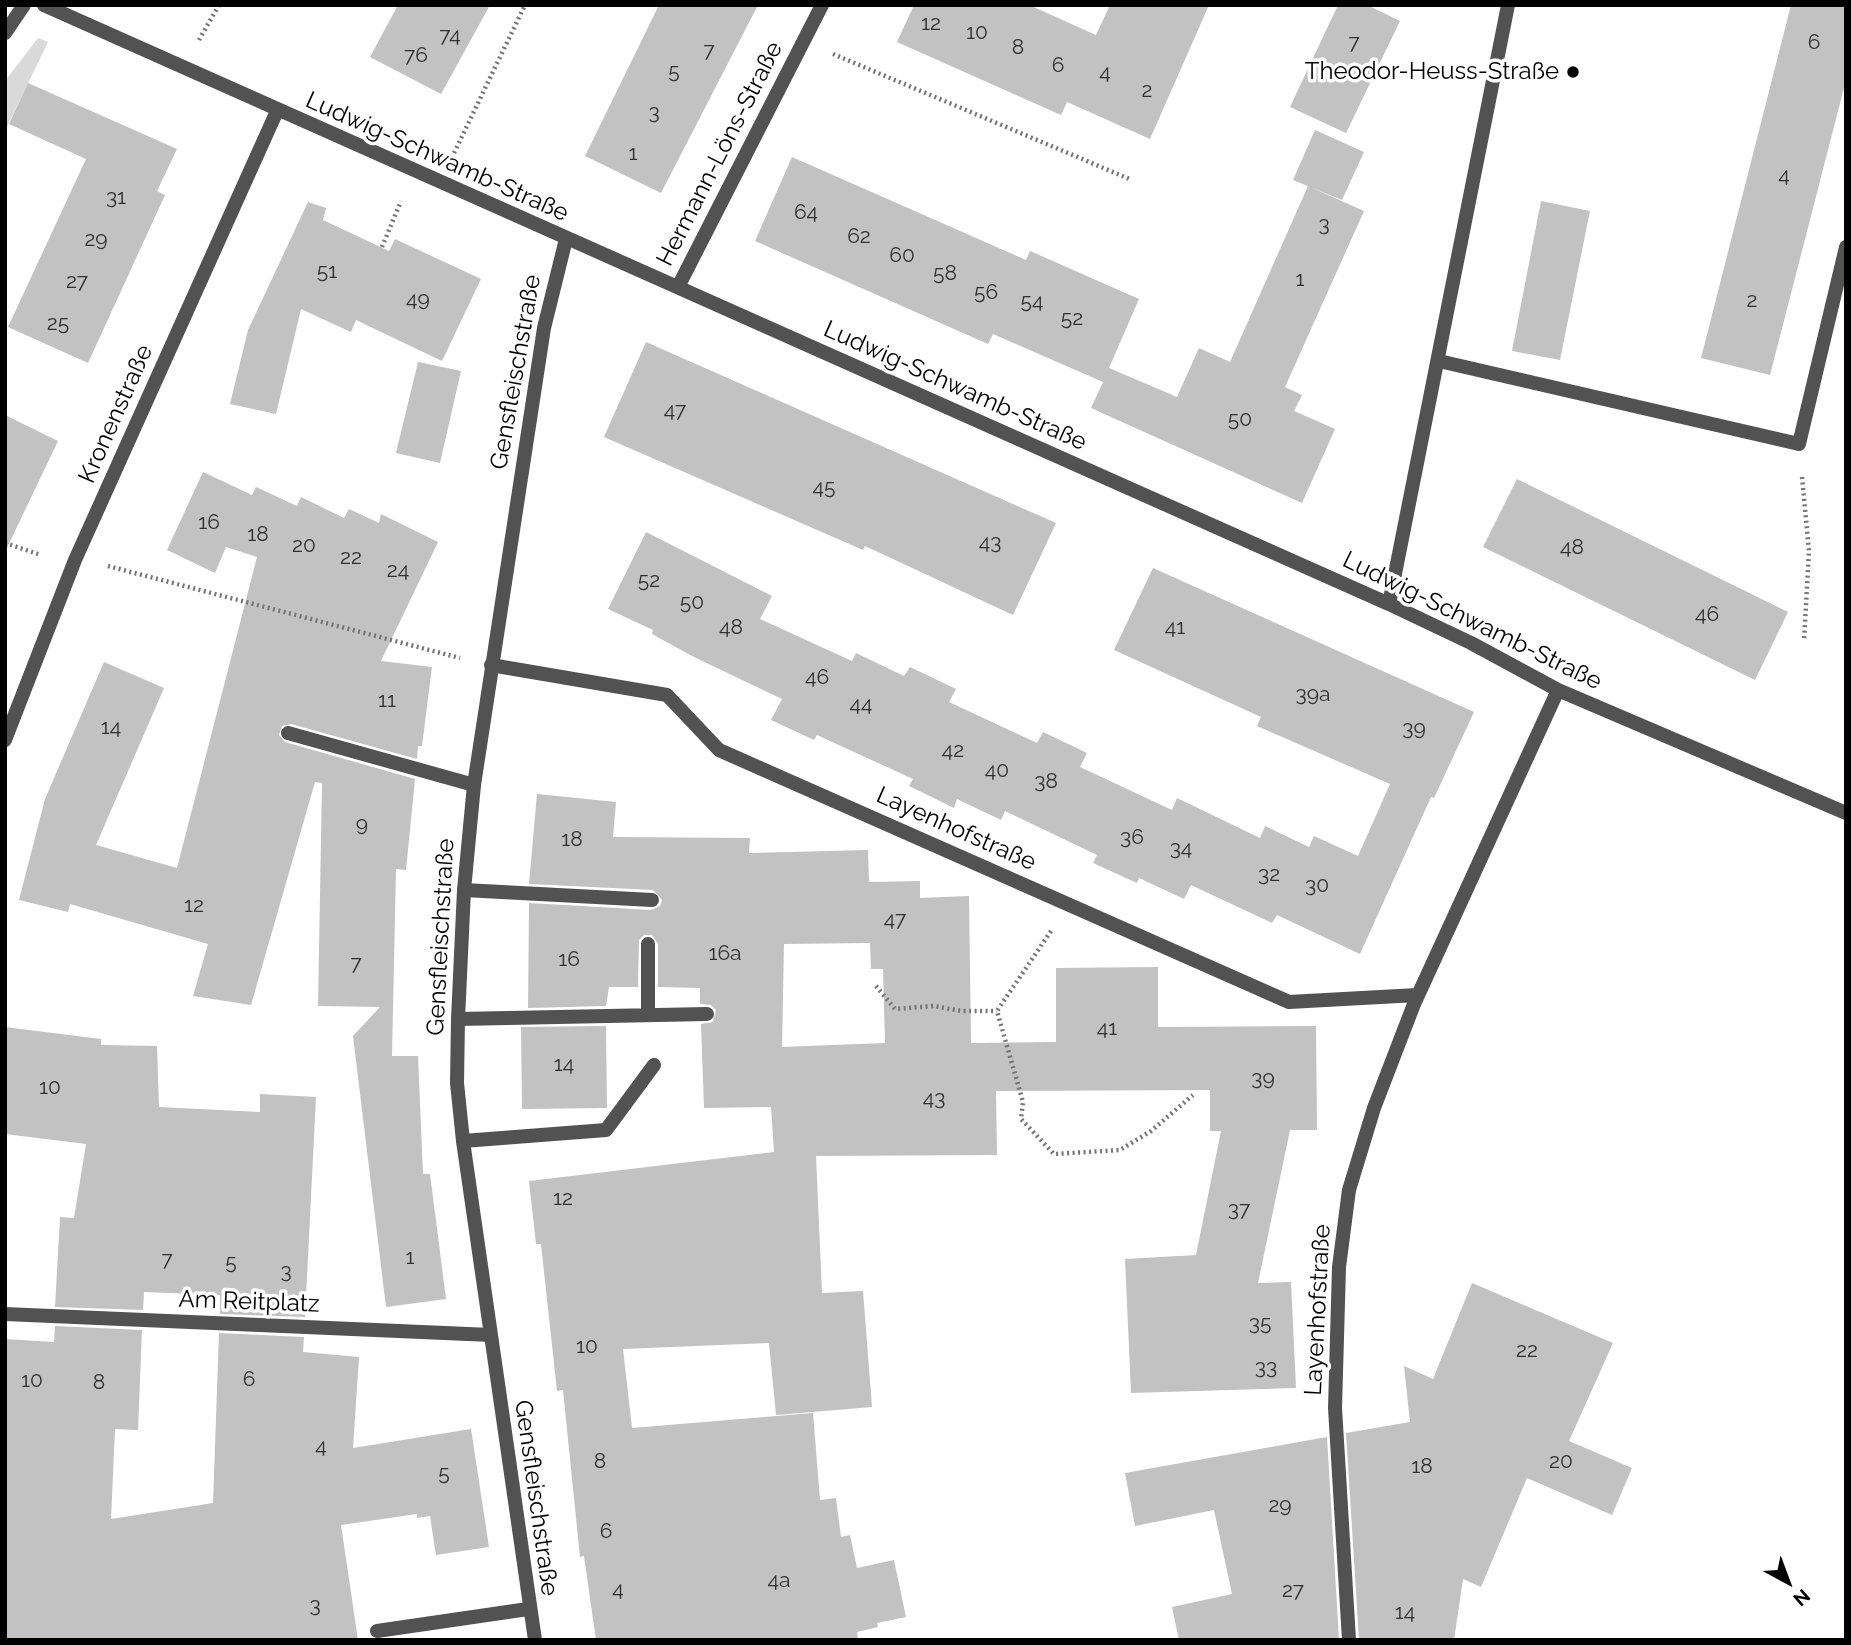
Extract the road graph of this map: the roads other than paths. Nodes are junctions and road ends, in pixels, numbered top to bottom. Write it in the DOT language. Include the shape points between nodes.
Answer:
graph roads {
  1 [pos="24,5"];
  2 [pos="44,5"];
  3 [pos="822,5"];
  4 [pos="1508,5"];
  5 [pos="5,33"];
  6 [pos="276,111"];
  7 [pos="566,239"];
  8 [pos="1846,247"];
  9 [pos="678,287"];
  10 [pos="1439,361"];
  11 [pos="1389,604"];
  12 [pos="491,664"];
  13 [pos="1558,690"];
  14 [pos="288,733"];
  15 [pos="5,740"];
  16 [pos="474,785"];
  17 [pos="1846,813"];
  18 [pos="464,890"];
  19 [pos="652,900"];
  20 [pos="648,944"];
  21 [pos="1418,995"];
  22 [pos="707,1014"];
  23 [pos="648,1016"];
  24 [pos="458,1019"];
  25 [pos="654,1065"];
  26 [pos="463,1141"];
  27 [pos="5,1314"];
  28 [pos="491,1335"];
  29 [pos="528,1609"];
  30 [pos="377,1631"];
  31 [pos="534,1640"];
  32 [pos="1349,1640"];
  1 -- 5 [label="street"];
  2 -- 6 [label="street, Ludwig-Schwamb-Straße"];
  3 -- 9 [label="street, Hermann-Löns-Straße"];
  4 -- 10 [label="street"];
  6 -- 7 [label="street, Ludwig-Schwamb-Straße"];
  6 -- 15 [label="street, Kronenstraße" via="75,560"];
  7 -- 9 [label="street, Ludwig-Schwamb-Straße"];
  7 -- 12 [label="street, Gensfleischstraße" via="544,328"];
  8 -- 10 [label="street" via="1800,444"];
  9 -- 11 [label="street, Ludwig-Schwamb-Straße"];
  10 -- 11 [label="street"];
  11 -- 13 [label="street, Ludwig-Schwamb-Straße"];
  12 -- 16 [label="street, Gensfleischstraße"];
  12 -- 21 [label="street, Layenhofstraße" via="667,695 719,750 1289,1002"];
  13 -- 17 [label="street, Ludwig-Schwamb-Straße"];
  13 -- 21 [label="street, Layenhofstraße"];
  14 -- 16 [label="street"];
  16 -- 18 [label="street, Gensfleischstraße"];
  18 -- 19 [label="street"];
  18 -- 24 [label="street, Gensfleischstraße"];
  20 -- 23 [label="street"];
  21 -- 32 [label="street, Layenhofstraße" via="1374,1108 1349,1190 1339,1267 1335,1408"];
  22 -- 23 [label="street"];
  23 -- 24 [label="street"];
  24 -- 26 [label="street, Gensfleischstraße" via="457,1083"];
  25 -- 26 [label="street" via="606,1130"];
  26 -- 28 [label="street, Gensfleischstraße"];
  27 -- 28 [label="street, Am Reitplatz"];
  28 -- 29 [label="street, Gensfleischstraße"];
  29 -- 30 [label="street"];
  29 -- 31 [label="street, Gensfleischstraße"];
}
